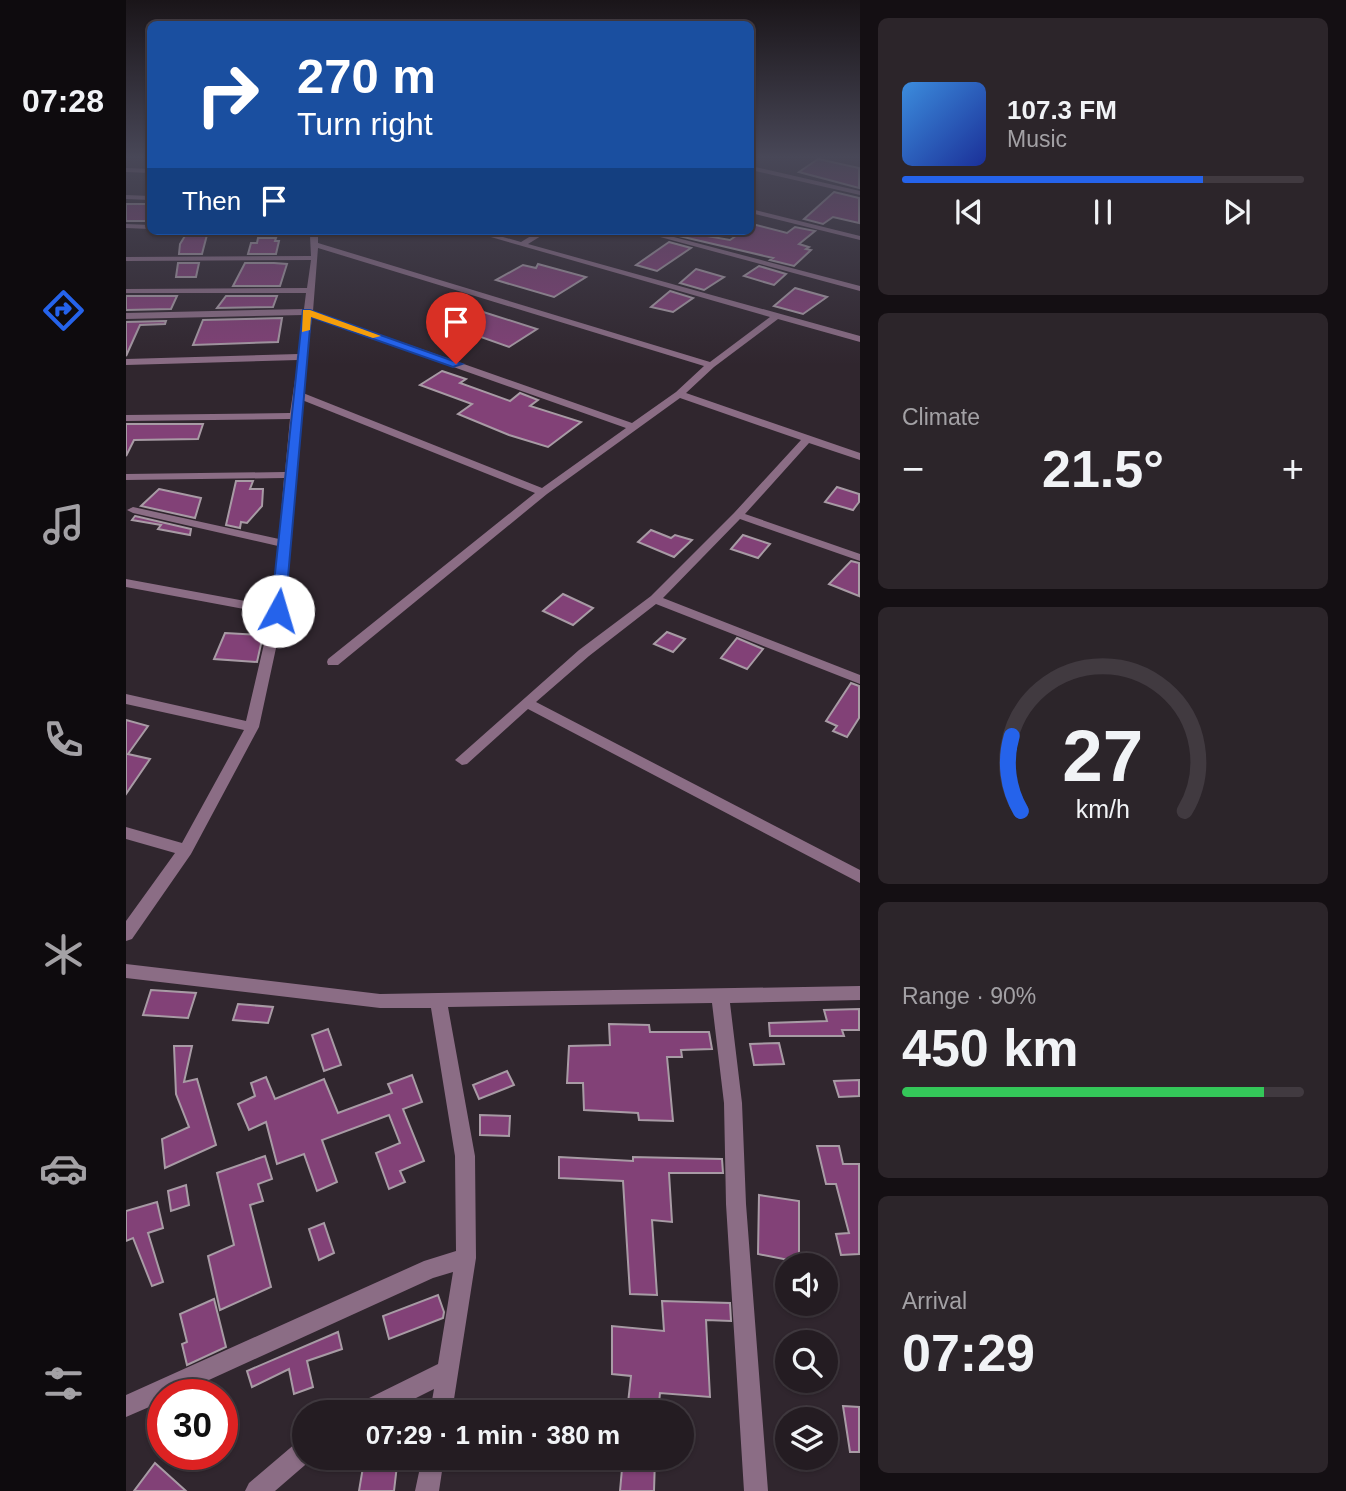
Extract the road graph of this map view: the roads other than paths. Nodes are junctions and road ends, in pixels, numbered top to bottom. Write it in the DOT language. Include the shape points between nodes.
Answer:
graph roads {
  1 [pos="813,227"];
  2 [pos="270,235"];
  3 [pos="489,235"];
  4 [pos="538,235"];
  5 [pos="657,235"];
  6 [pos="859,238"];
  7 [pos="315,242"];
  8 [pos="522,244"];
  9 [pos="126,259"];
  10 [pos="859,289"];
  11 [pos="310,290"];
  12 [pos="126,291"];
  13 [pos="307,312"];
  14 [pos="126,316"];
  15 [pos="775,317"];
  16 [pos="859,340"];
  17 [pos="303,357"];
  18 [pos="126,362"];
  19 [pos="711,365"];
  20 [pos="678,394"];
  21 [pos="298,395"];
  22 [pos="295,416"];
  23 [pos="126,418"];
  24 [pos="631,426"];
  25 [pos="807,439"];
  26 [pos="859,457"];
  27 [pos="290,475"];
  28 [pos="126,477"];
  29 [pos="543,492"];
  30 [pos="132,510"];
  31 [pos="738,515"];
  32 [pos="285,544"];
  33 [pos="859,558"];
  34 [pos="126,583"];
  35 [pos="655,599"];
  36 [pos="278,611"];
  37 [pos="333,662"];
  38 [pos="859,680"];
  39 [pos="126,699"];
  40 [pos="527,704"];
  41 [pos="252,727"];
  42 [pos="462,760"];
  43 [pos="126,833"];
  44 [pos="186,850"];
  45 [pos="859,877"];
  46 [pos="129,925"];
  47 [pos="126,971"];
  48 [pos="859,993"];
  49 [pos="720,995"];
  50 [pos="438,1000"];
  51 [pos="466,1258"];
  52 [pos="449,1370"];
  53 [pos="389,1400"];
  54 [pos="443,1400"];
  55 [pos="126,1406"];
  56 [pos="292,1461"];
  57 [pos="431,1470"];
  58 [pos="257,1491"];
  59 [pos="427,1491"];
  60 [pos="756,1491"];
  1 -- 6 [label="street"];
  2 -- 7 [label="street"];
  3 -- 8 [label="street"];
  4 -- 8 [label="street"];
  5 -- 10 [label="street"];
  7 -- 9 [label="street"];
  7 -- 11 [label="street"];
  7 -- 19 [label="street"];
  8 -- 15 [label="street"];
  11 -- 12 [label="street"];
  11 -- 13 [label="street"];
  13 -- 14 [label="street"];
  13 -- 17 [label="street"];
  13 -- 24 [label="street"];
  15 -- 16 [label="street"];
  15 -- 19 [label="street"];
  17 -- 18 [label="street"];
  17 -- 21 [label="street"];
  19 -- 20 [label="street"];
  20 -- 24 [label="street"];
  20 -- 25 [label="street"];
  21 -- 22 [label="street"];
  21 -- 29 [label="street"];
  22 -- 23 [label="street"];
  22 -- 27 [label="street"];
  24 -- 29 [label="street"];
  25 -- 26 [label="street"];
  25 -- 31 [label="street"];
  27 -- 28 [label="street"];
  27 -- 32 [label="street"];
  29 -- 37 [label="street"];
  30 -- 32 [label="street"];
  31 -- 33 [label="street"];
  31 -- 35 [label="street"];
  32 -- 36 [label="street"];
  34 -- 36 [label="street"];
  35 -- 38 [label="street"];
  35 -- 40 [label="street"];
  36 -- 41 [label="street"];
  39 -- 41 [label="street"];
  40 -- 42 [label="street"];
  40 -- 45 [label="street"];
  41 -- 44 [label="street"];
  43 -- 44 [label="street"];
  44 -- 46 [label="street"];
  47 -- 50 [label="street" via="380,1001"];
  48 -- 49 [label="street"];
  49 -- 50 [label="street"];
  49 -- 60 [label="street" via="733,1103"];
  50 -- 51 [label="street" via="465,1156"];
  51 -- 52 [label="street"];
  51 -- 55 [label="street" via="431,1268"];
  52 -- 53 [label="street"];
  52 -- 54 [label="street"];
  56 -- 58 [label="street"];
  57 -- 59 [label="street"];
}
